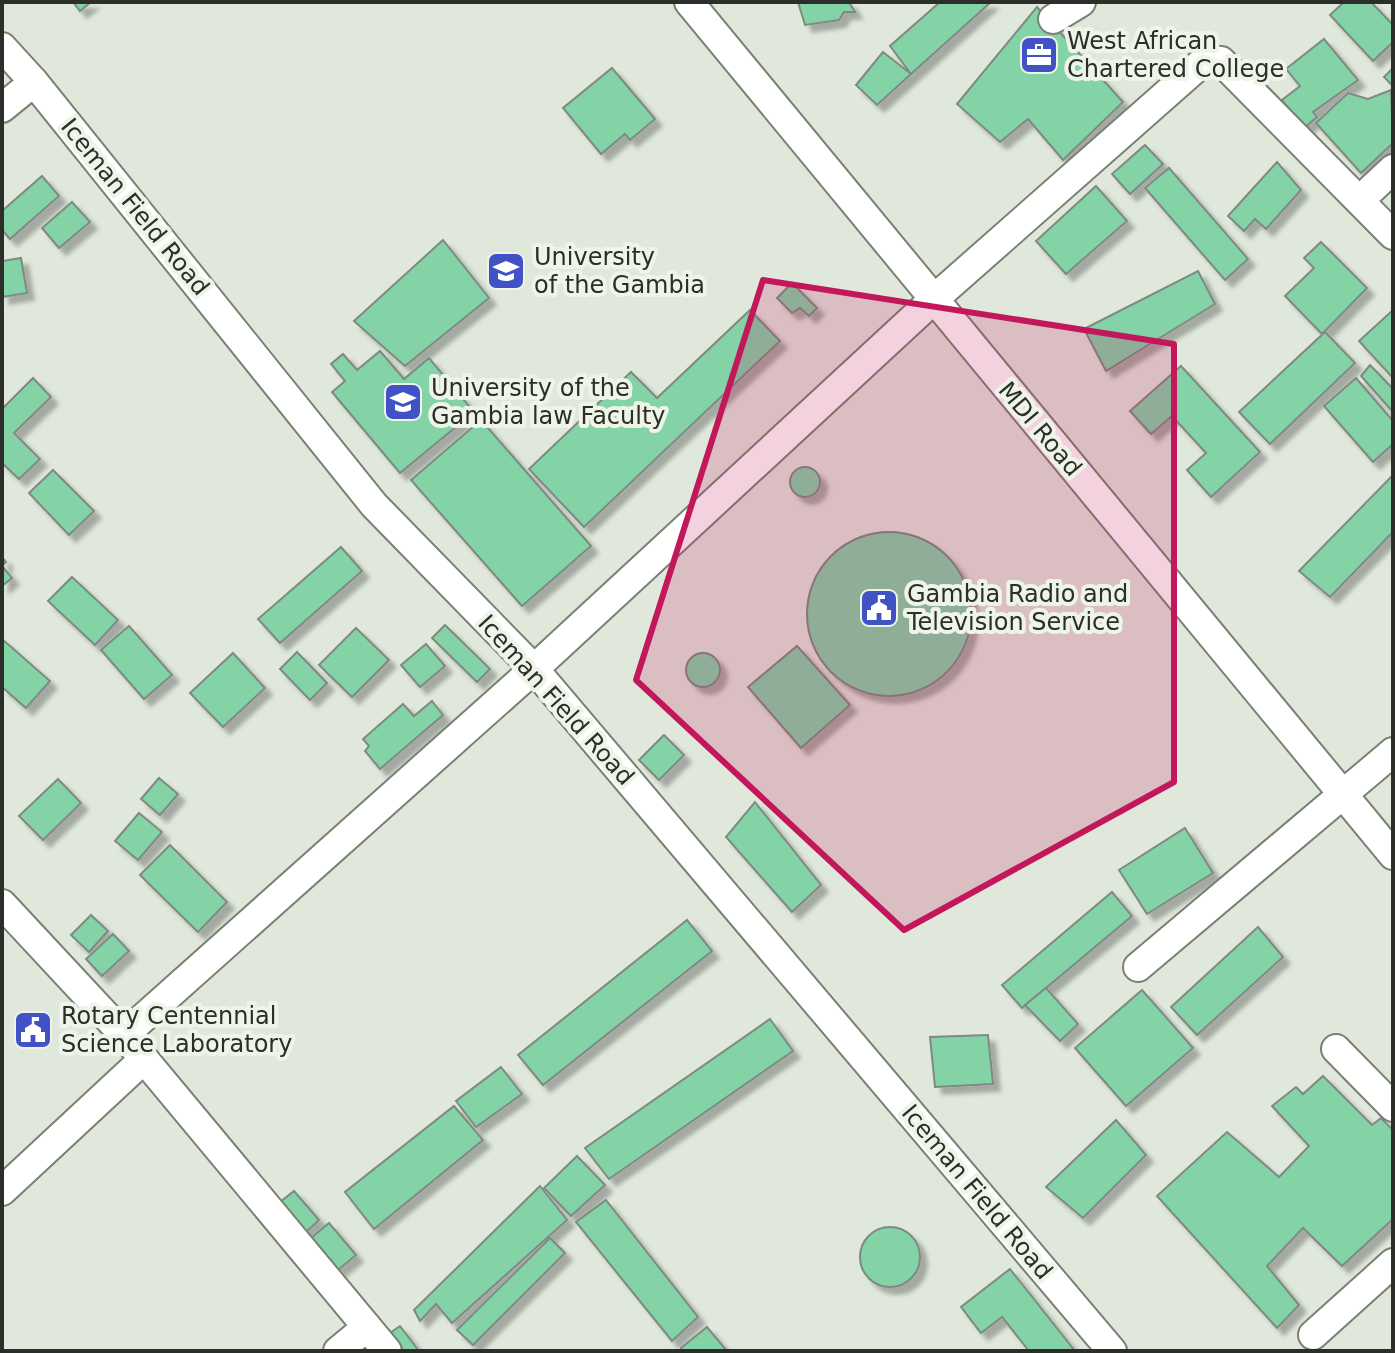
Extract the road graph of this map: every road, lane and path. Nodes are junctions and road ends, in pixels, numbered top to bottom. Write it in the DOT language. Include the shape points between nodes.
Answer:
graph roads {
  1 [pos="689,2"];
  2 [pos="1081,2"];
  3 [pos="1053,19"];
  4 [pos="2,47"];
  5 [pos="34,82"];
  6 [pos="2,108"];
  7 [pos="1393,169"];
  8 [pos="1361,199"];
  9 [pos="1393,235"];
  10 [pos="933,300"];
  11 [pos="534,669"];
  12 [pos="1393,752"];
  13 [pos="1344,797"];
  14 [pos="1393,855"];
  15 [pos="2,904"];
  16 [pos="1138,967"];
  17 [pos="124,1035"];
  18 [pos="1336,1049"];
  19 [pos="144,1059"];
  20 [pos="1393,1107"];
  21 [pos="2,1191"];
  22 [pos="1393,1263"];
  23 [pos="367,1327"];
  24 [pos="1313,1335"];
  25 [pos="338,1351"];
  26 [pos="387,1351"];
  27 [pos="1112,1351"];
  1 -- 10 [label="street, MDI Road"];
  2 -- 3 [label="street"];
  4 -- 5 [label="street, Iceman Field Road"];
  5 -- 6 [label="street"];
  5 -- 11 [label="street, Iceman Field Road" via="374,505"];
  7 -- 8 [label="street"];
  8 -- 9 [label="street"];
  8 -- 10 [label="street" via="1221,61 1205,60"];
  10 -- 11 [label="street"];
  10 -- 13 [label="street, MDI Road"];
  11 -- 17 [label="street"];
  11 -- 27 [label="street, Iceman Field Road"];
  12 -- 13 [label="street"];
  13 -- 14 [label="street, MDI Road"];
  13 -- 16 [label="street"];
  15 -- 17 [label="street"];
  17 -- 19 [label="street"];
  18 -- 20 [label="street"];
  19 -- 21 [label="street"];
  19 -- 23 [label="street"];
  22 -- 24 [label="street"];
  23 -- 25 [label="street"];
  23 -- 26 [label="street"];
}
